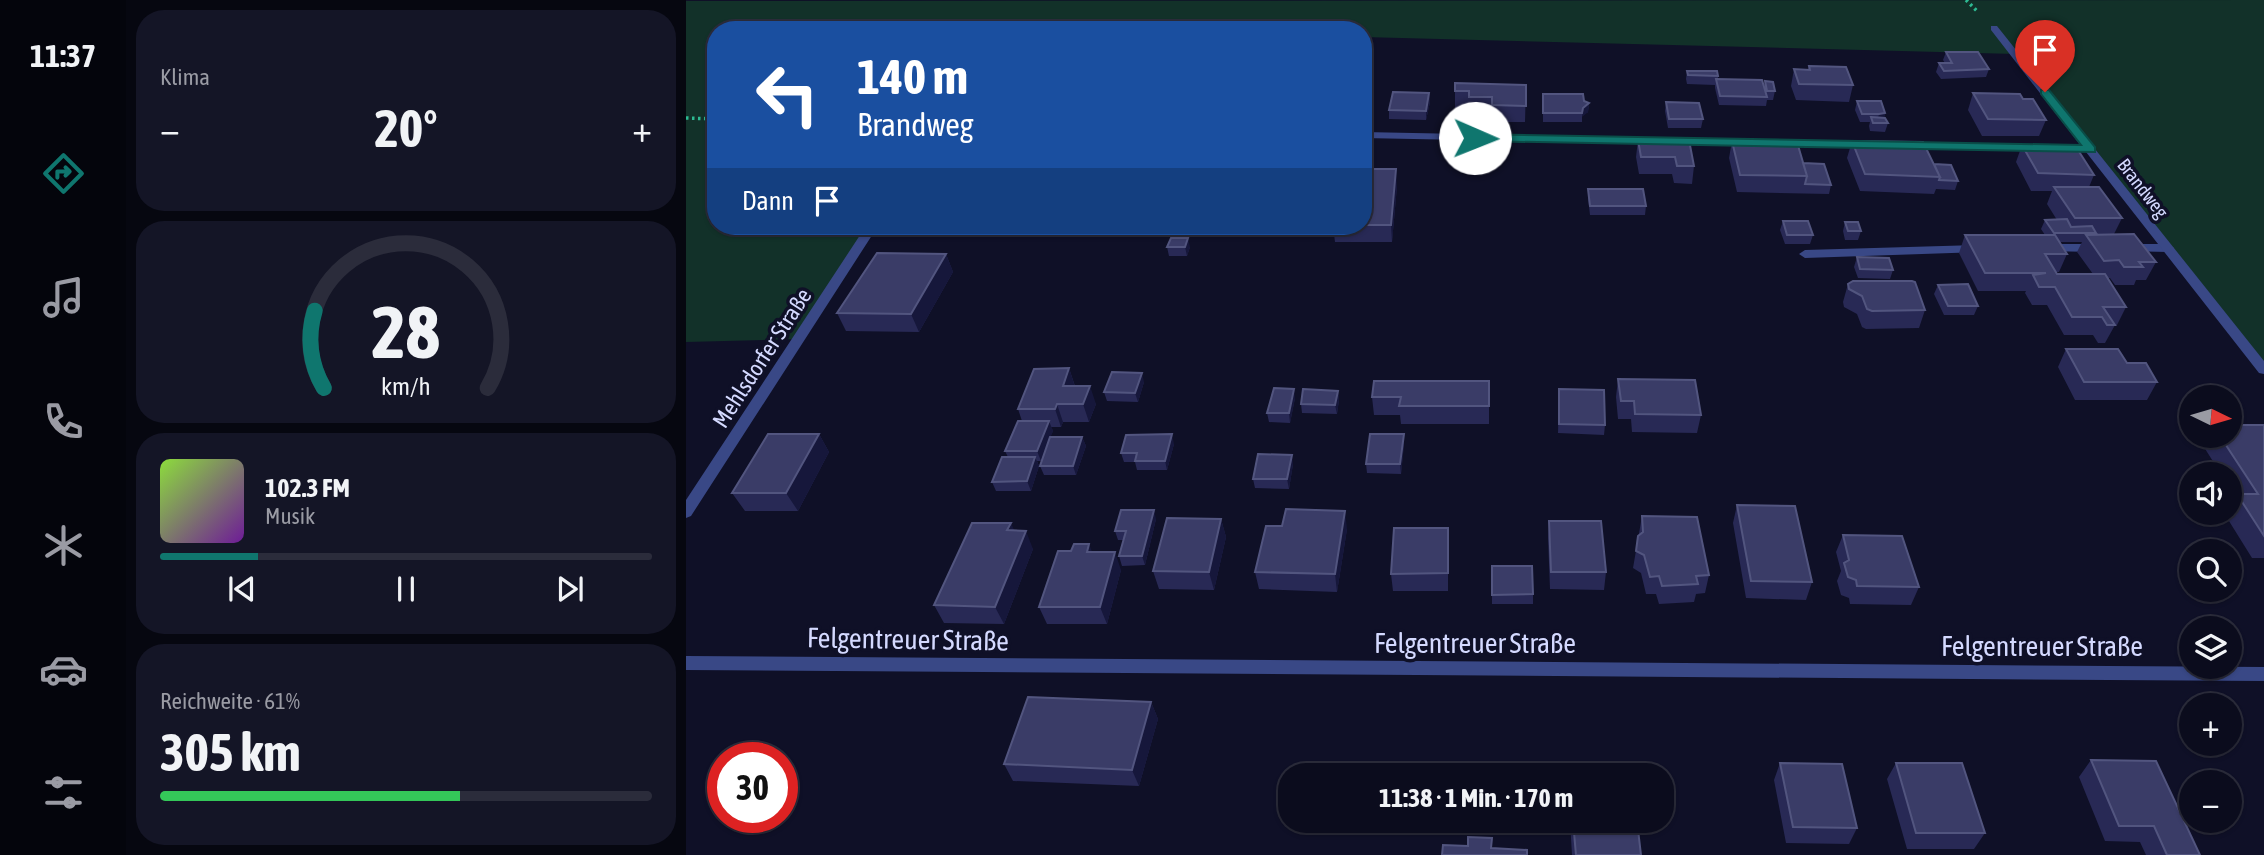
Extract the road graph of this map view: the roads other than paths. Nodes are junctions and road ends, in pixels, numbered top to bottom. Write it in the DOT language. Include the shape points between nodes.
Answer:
graph roads {
  1 [pos="1994,29"];
  2 [pos="1372,135"];
  3 [pos="1881,145"];
  4 [pos="1895,146"];
  5 [pos="2090,149"];
  6 [pos="866,235"];
  7 [pos="2168,247"];
  8 [pos="1988,248"];
  9 [pos="2028,248"];
  10 [pos="1805,254"];
  11 [pos="2264,370"];
  12 [pos="686,512"];
  13 [pos="686,663"];
  14 [pos="2264,674"];
  1 -- 5 [label="street, Brandweg"];
  2 -- 3 [label="street"];
  4 -- 5 [label="street"];
  5 -- 7 [label="street, Brandweg"];
  6 -- 12 [label="street, Mehlsdorfer Straße"];
  7 -- 9 [label="street"];
  7 -- 11 [label="street, Brandweg"];
  8 -- 10 [label="street"];
  13 -- 14 [label="street, Felgentreuer Straße"];
}
